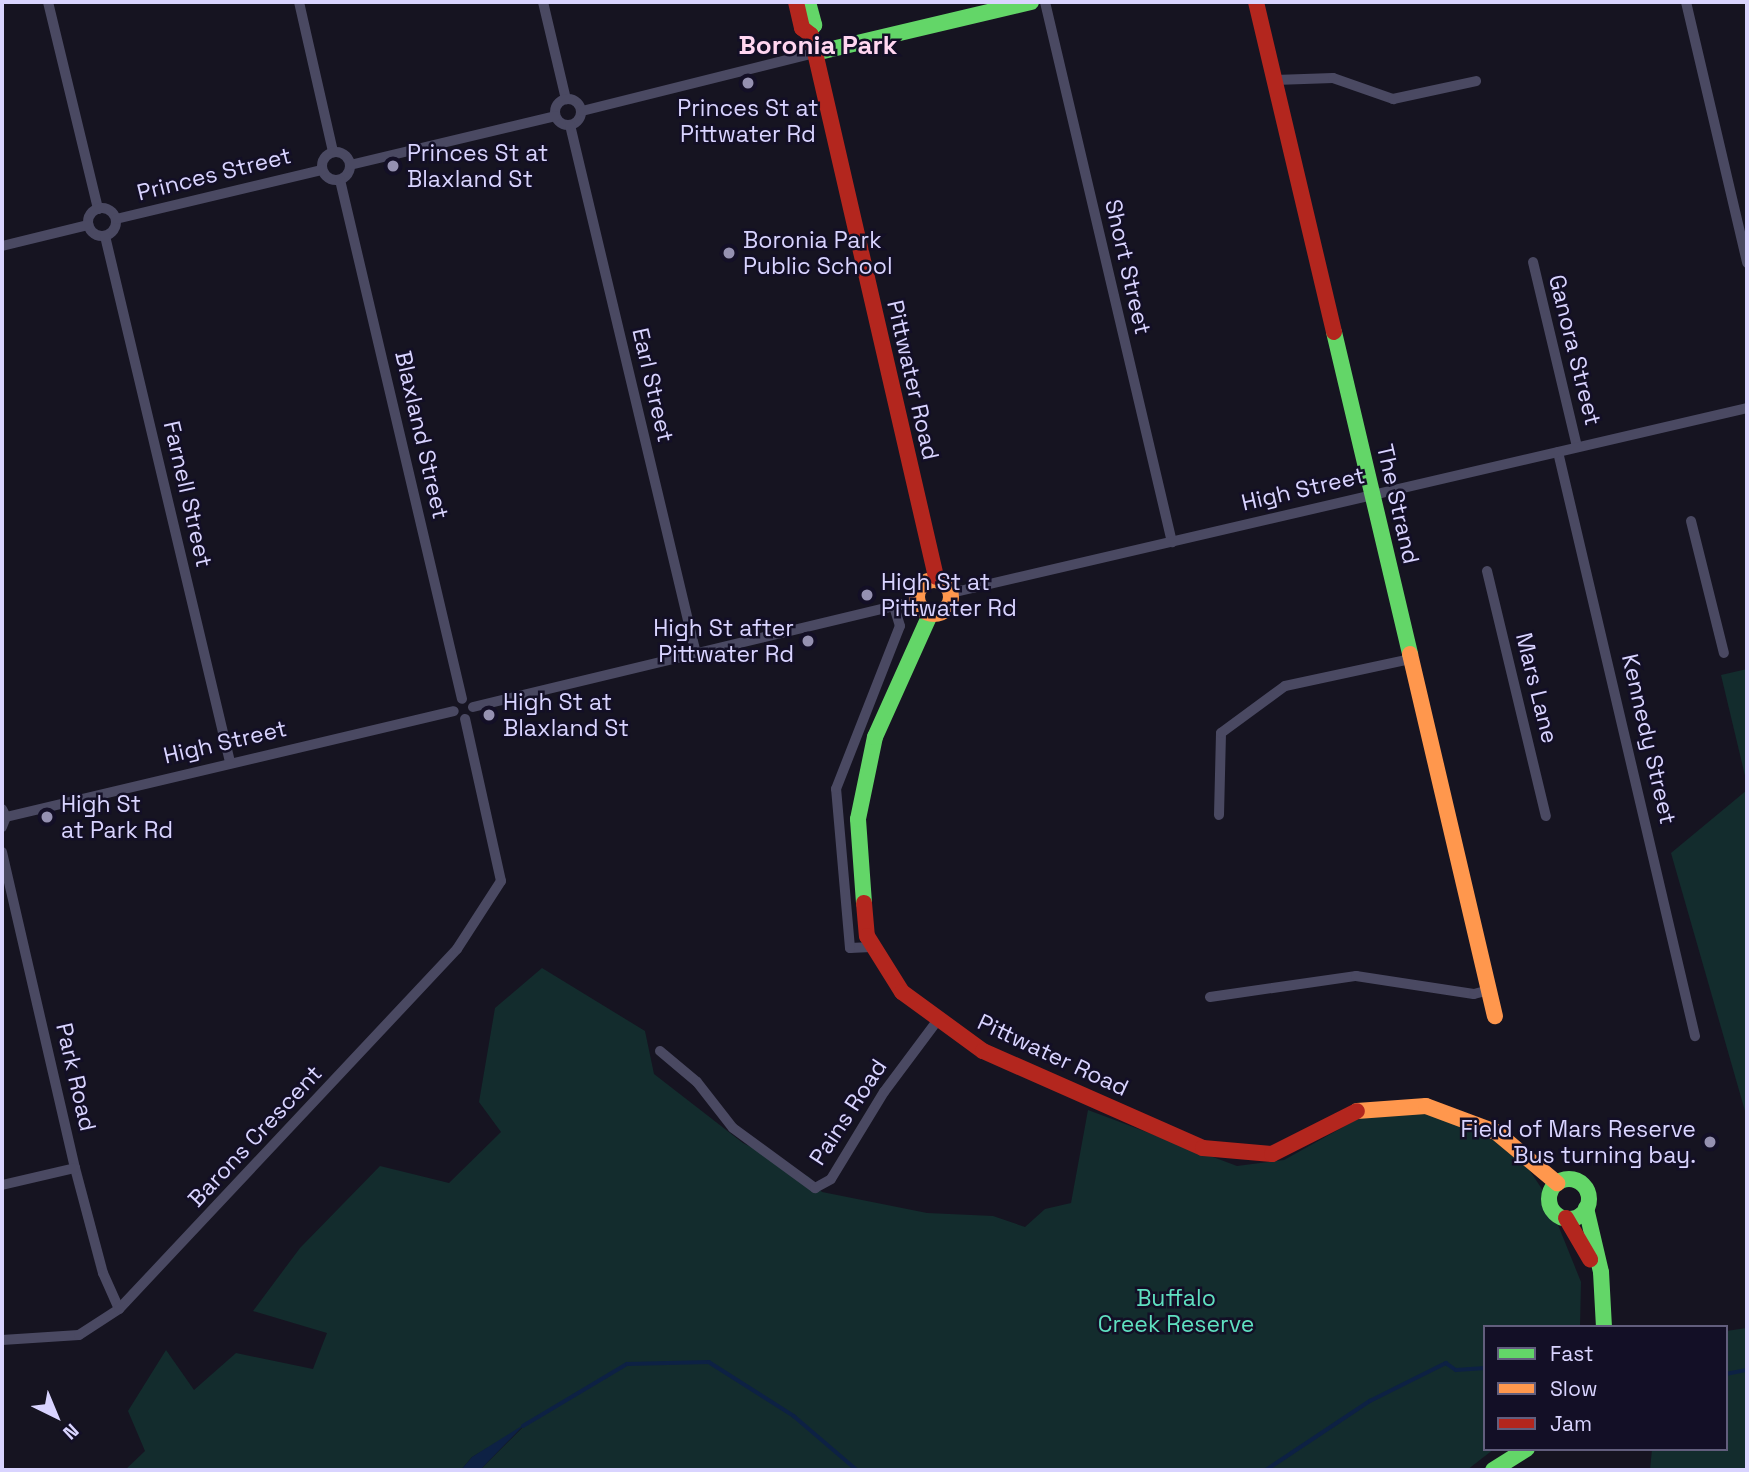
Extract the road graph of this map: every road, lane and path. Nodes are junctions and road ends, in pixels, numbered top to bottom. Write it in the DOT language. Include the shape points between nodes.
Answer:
graph roads {
  1 [pos="48,2"];
  2 [pos="299,2"];
  3 [pos="543,2"];
  4 [pos="796,2"];
  5 [pos="808,2"];
  6 [pos="1031,2"];
  7 [pos="1045,2"];
  8 [pos="1256,2"];
  9 [pos="1686,2"];
  10 [pos="809,30"];
  11 [pos="815,53"];
  12 [pos="1275,80"];
  13 [pos="1476,81"];
  14 [pos="566,99"];
  15 [pos="582,111"];
  16 [pos="555,116"];
  17 [pos="570,125"];
  18 [pos="333,152"];
  19 [pos="350,165"];
  20 [pos="321,170"];
  21 [pos="341,180"];
  22 [pos="98,209"];
  23 [pos="116,219"];
  24 [pos="88,225"];
  25 [pos="106,236"];
  26 [pos="2,246"];
  27 [pos="1533,262"];
  28 [pos="1747,263"];
  29 [pos="1747,408"];
  30 [pos="1577,447"];
  31 [pos="1558,452"];
  32 [pos="1372,494"];
  33 [pos="1691,521"];
  34 [pos="1172,542"];
  35 [pos="1487,571"];
  36 [pos="936,577"];
  37 [pos="951,593"];
  38 [pos="917,600"];
  39 [pos="894,606"];
  40 [pos="929,617"];
  41 [pos="1724,653"];
  42 [pos="696,654"];
  43 [pos="1411,659"];
  44 [pos="462,699"];
  45 [pos="473,707"];
  46 [pos="454,711"];
  47 [pos="465,719"];
  48 [pos="230,762"];
  49 [pos="1219,815"];
  50 [pos="1546,816"];
  51 [pos="3,818"];
  52 [pos="2,852"];
  53 [pos="871,947"];
  54 [pos="1489,990"];
  55 [pos="1210,997"];
  56 [pos="1495,1016"];
  57 [pos="937,1021"];
  58 [pos="1695,1036"];
  59 [pos="660,1051"];
  60 [pos="75,1168"];
  61 [pos="1557,1183"];
  62 [pos="2,1185"];
  63 [pos="1586,1208"];
  64 [pos="1566,1218"];
  65 [pos="119,1309"];
  66 [pos="1595,1325"];
  67 [pos="1604,1325"];
  68 [pos="2,1340"];
  69 [pos="1524,1451"];
  70 [pos="1536,1451"];
  71 [pos="1493,1470"];
  72 [pos="1510,1470"];
  1 -- 22 [label="street"];
  2 -- 18 [label="street"];
  3 -- 14 [label="street"];
  4 -- 10 [label="main road, Pittwater Road" via="802,27"];
  5 -- 10 [label="main road, Pittwater Road" via="814,25"];
  6 -- 11 [label="main road"];
  7 -- 34 [label="street, Short Street"];
  8 -- 12 [label="main road, The Strand"];
  9 -- 28 [label="street"];
  10 -- 11 [label="main road, Pittwater Road"];
  11 -- 15 [label="street"];
  11 -- 36 [label="main road, Pittwater Road"];
  12 -- 13 [label="street" via="1333,78 1393,99"];
  12 -- 32 [label="main road, The Strand"];
  14 -- 15 [label="street"];
  14 -- 16 [label="street"];
  15 -- 17 [label="street"];
  16 -- 17 [label="street"];
  16 -- 19 [label="street"];
  17 -- 42 [label="street, Earl Street"];
  18 -- 19 [label="street" via="344,155"];
  18 -- 20 [label="street" via="323,159"];
  19 -- 21 [label="street"];
  20 -- 21 [label="street" via="329,179"];
  20 -- 23 [label="street, Princes Street"];
  21 -- 44 [label="street, Blaxland Street"];
  22 -- 23 [label="street" via="109,210"];
  22 -- 24 [label="street"];
  23 -- 25 [label="street"];
  24 -- 25 [label="street" via="96,235"];
  24 -- 26 [label="street"];
  25 -- 48 [label="street, Farnell Street"];
  27 -- 30 [label="street, Ganora Street"];
  29 -- 30 [label="street, High Street"];
  30 -- 31 [label="street, High Street"];
  31 -- 32 [label="street, High Street"];
  31 -- 58 [label="street, Kennedy Street"];
  32 -- 34 [label="street, High Street"];
  32 -- 43 [label="main road, The Strand"];
  33 -- 41 [label="street"];
  34 -- 37 [label="street, High Street"];
  35 -- 50 [label="street, Mars Lane"];
  36 -- 37 [label="main road" via="950,584"];
  36 -- 38 [label="main road" via="927,582"];
  37 -- 40 [label="main road" via="941,612"];
  38 -- 39 [label="street"];
  38 -- 40 [label="main road"];
  39 -- 42 [label="street"];
  39 -- 53 [label="street" via="900,626 836,789 850,948"];
  40 -- 53 [label="main road, Pittwater Road" via="884,715 862,786 859,869"];
  42 -- 45 [label="street"];
  43 -- 49 [label="street" via="1285,686 1221,733"];
  43 -- 54 [label="main road, The Strand"];
  44 -- 45 [label="street"];
  44 -- 46 [label="street"];
  45 -- 47 [label="street"];
  46 -- 47 [label="street"];
  46 -- 48 [label="street, High Street"];
  47 -- 65 [label="street, Barons Crescent" via="500,871 498,892 457,949"];
  48 -- 51 [label="street, High Street"];
  52 -- 60 [label="street, Park Road"];
  53 -- 57 [label="main road, Pittwater Road" via="902,992"];
  54 -- 55 [label="street" via="1474,994 1356,976"];
  54 -- 56 [label="main road, The Strand"];
  57 -- 59 [label="street, Pains Road" via="884,1092 831,1179 815,1188 733,1128 697,1082"];
  57 -- 61 [label="main road, Pittwater Road" via="983,1051 1203,1148 1272,1154 1361,1109 1426,1106 1496,1132"];
  60 -- 62 [label="street"];
  60 -- 65 [label="street, Park Road" via="103,1273"];
  61 -- 63 [label="main road" via="1568,1179 1583,1185"];
  61 -- 64 [label="main road" via="1550,1204"];
  63 -- 64 [label="main road"];
  63 -- 67 [label="main road" via="1601,1272"];
  64 -- 66 [label="main road" via="1588,1251"];
  65 -- 68 [label="street, Barons Crescent" via="79,1335"];
  69 -- 71 [label="main road"];
  70 -- 72 [label="main road"];
}
